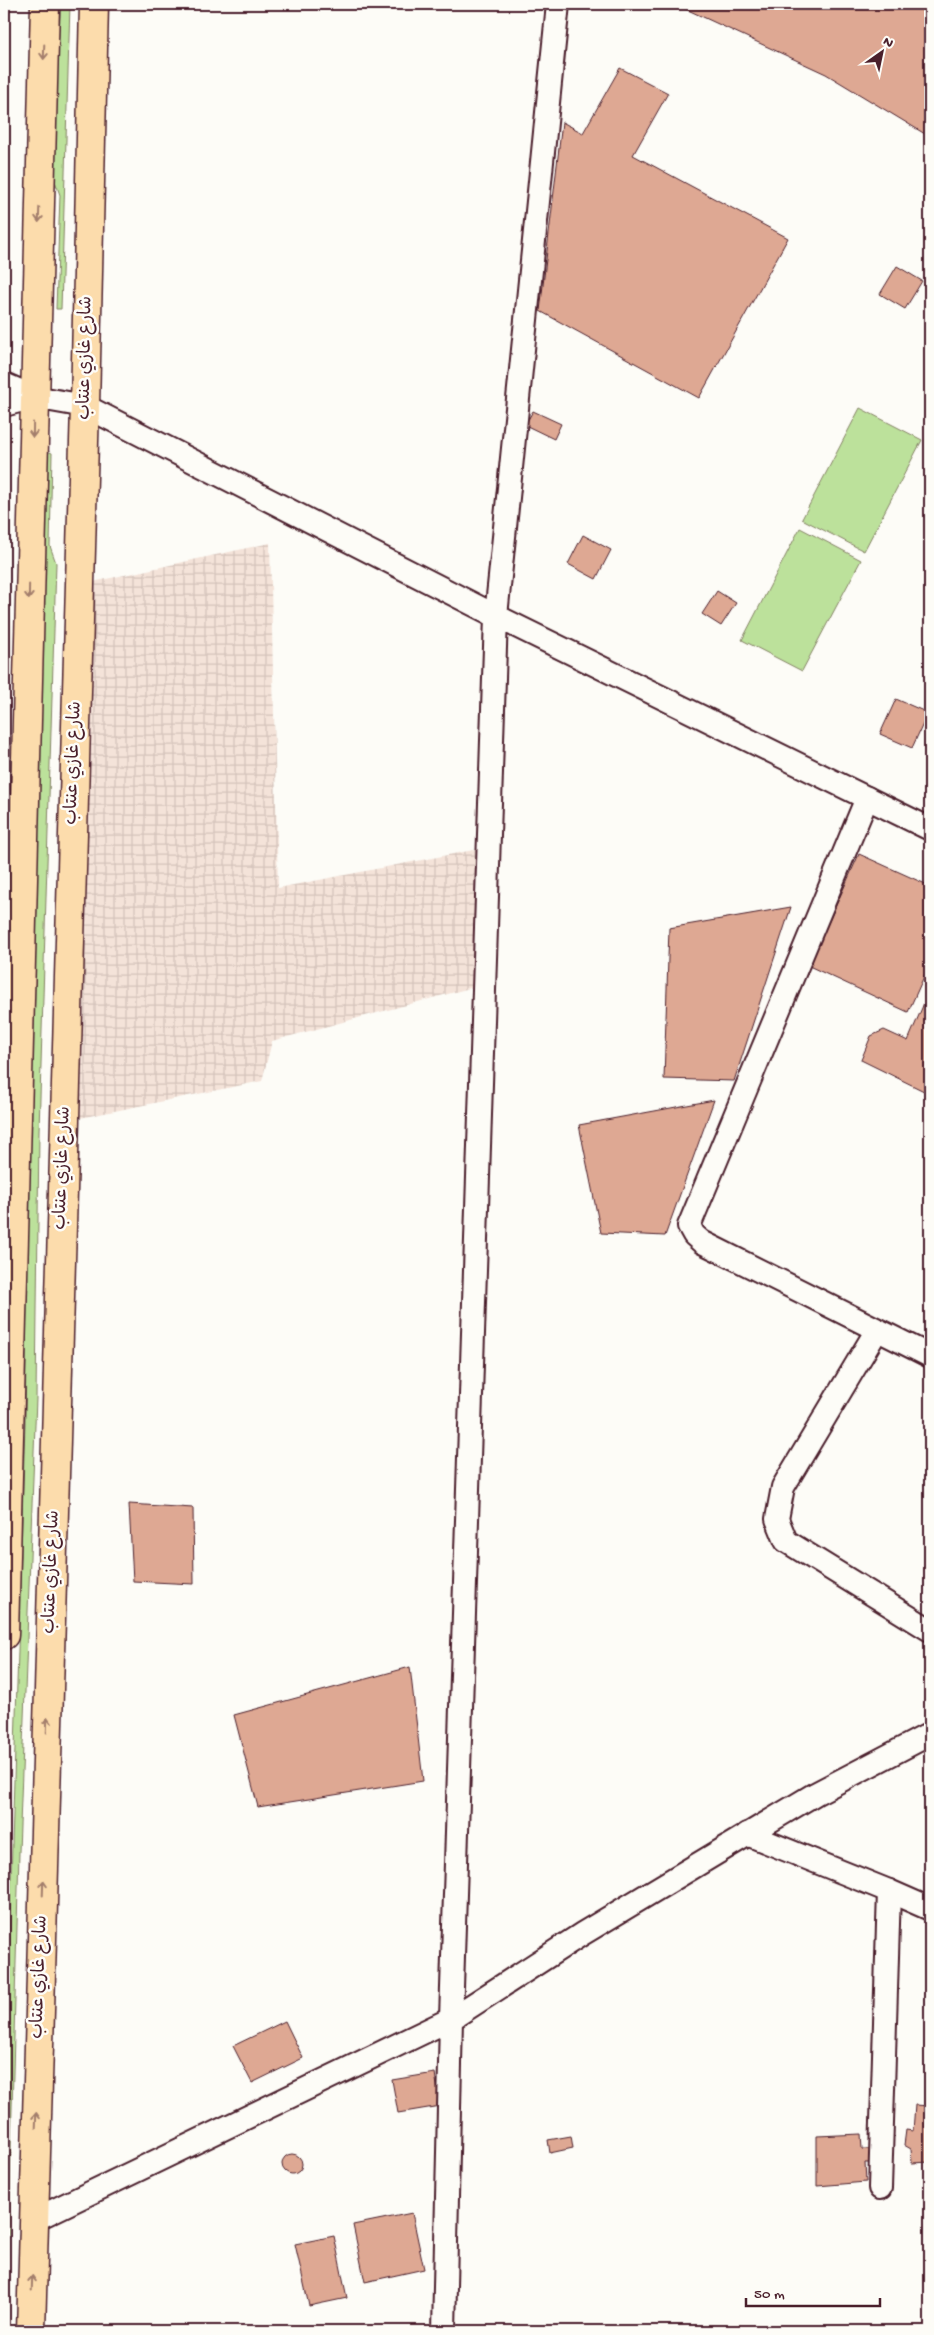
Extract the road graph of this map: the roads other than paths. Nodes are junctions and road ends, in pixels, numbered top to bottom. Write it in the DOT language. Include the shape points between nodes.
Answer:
graph roads {
  1 [pos="45,4"];
  2 [pos="94,4"];
  3 [pos="558,4"];
  4 [pos="4,384"];
  5 [pos="34,397"];
  6 [pos="4,405"];
  7 [pos="85,406"];
  8 [pos="496,616"];
  9 [pos="867,798"];
  10 [pos="930,829"];
  11 [pos="877,1330"];
  12 [pos="930,1356"];
  13 [pos="929,1625"];
  14 [pos="4,1634"];
  15 [pos="930,1734"];
  16 [pos="747,1834"];
  17 [pos="889,1890"];
  18 [pos="930,1910"];
  19 [pos="451,2019"];
  20 [pos="880,2188"];
  21 [pos="34,2220"];
  22 [pos="31,2331"];
  23 [pos="444,2331"];
  1 -- 5 [label="highway, one-way"];
  2 -- 7 [label="highway, شارع غازي عنتاب"];
  3 -- 8 [label="street"];
  4 -- 5 [label="street"];
  5 -- 6 [label="street"];
  5 -- 7 [label="street"];
  5 -- 14 [label="highway, one-way"];
  7 -- 8 [label="street"];
  21 -- 7 [label="highway, شارع غازي عنتاب, one-way"];
  8 -- 9 [label="street"];
  8 -- 19 [label="street"];
  9 -- 10 [label="street"];
  9 -- 11 [label="street" via="690,1226 694,1236 702,1242"];
  11 -- 12 [label="street"];
  11 -- 13 [label="street" via="783,1487 777,1519 786,1542"];
  15 -- 16 [label="street"];
  16 -- 17 [label="street"];
  16 -- 19 [label="street" via="582,1934"];
  17 -- 18 [label="street"];
  17 -- 20 [label="street"];
  19 -- 21 [label="street"];
  19 -- 23 [label="street"];
  22 -- 21 [label="highway, شارع غازي عنتاب, one-way"];
}
